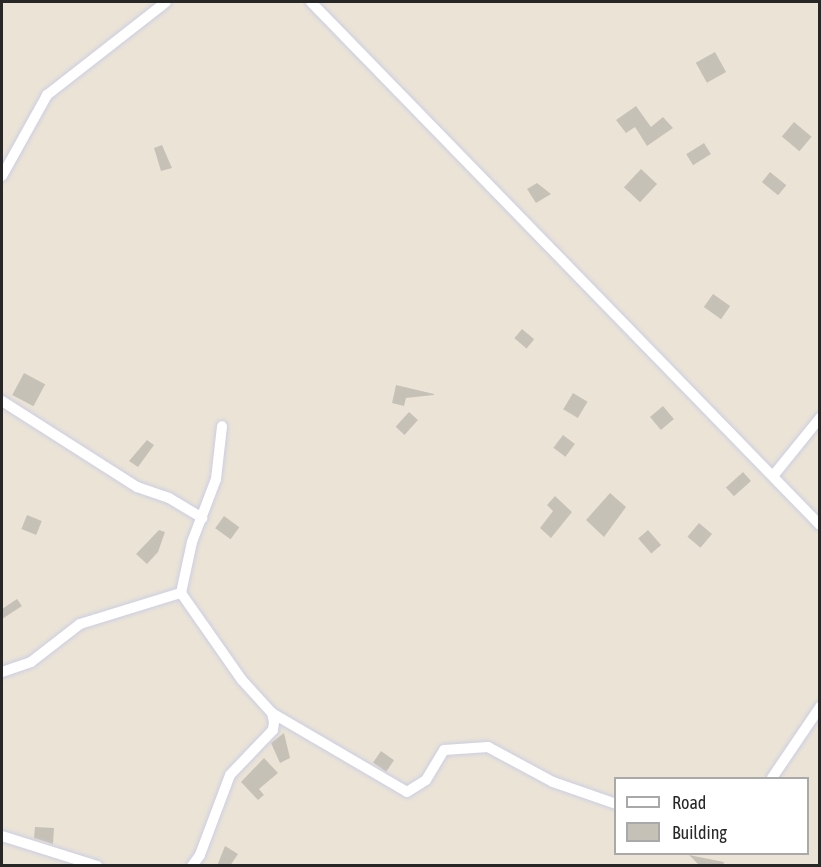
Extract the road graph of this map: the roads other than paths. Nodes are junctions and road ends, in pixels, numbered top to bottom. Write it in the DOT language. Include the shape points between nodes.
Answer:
graph roads {
  1 [pos="166,2"];
  2 [pos="311,2"];
  3 [pos="2,176"];
  4 [pos="2,401"];
  5 [pos="819,418"];
  6 [pos="222,426"];
  7 [pos="773,476"];
  8 [pos="201,518"];
  9 [pos="819,525"];
  10 [pos="181,593"];
  11 [pos="2,672"];
  12 [pos="819,707"];
  13 [pos="272,713"];
  14 [pos="773,777"];
  15 [pos="614,804"];
  16 [pos="2,836"];
  17 [pos="193,865"];
  18 [pos="97,866"];
  1 -- 3 [label="street" via="47,95"];
  2 -- 7 [label="street"];
  4 -- 8 [label="street" via="137,488 169,498"];
  5 -- 7 [label="street"];
  6 -- 8 [label="street" via="216,479"];
  7 -- 9 [label="street"];
  8 -- 10 [label="street"];
  10 -- 11 [label="street" via="80,624 31,662"];
  10 -- 13 [label="street" via="242,680"];
  12 -- 14 [label="street"];
  13 -- 15 [label="street" via="407,792 426,780 444,750 488,747 553,782"];
  13 -- 17 [label="street" via="273,730 230,775"];
  16 -- 18 [label="street"];
}
